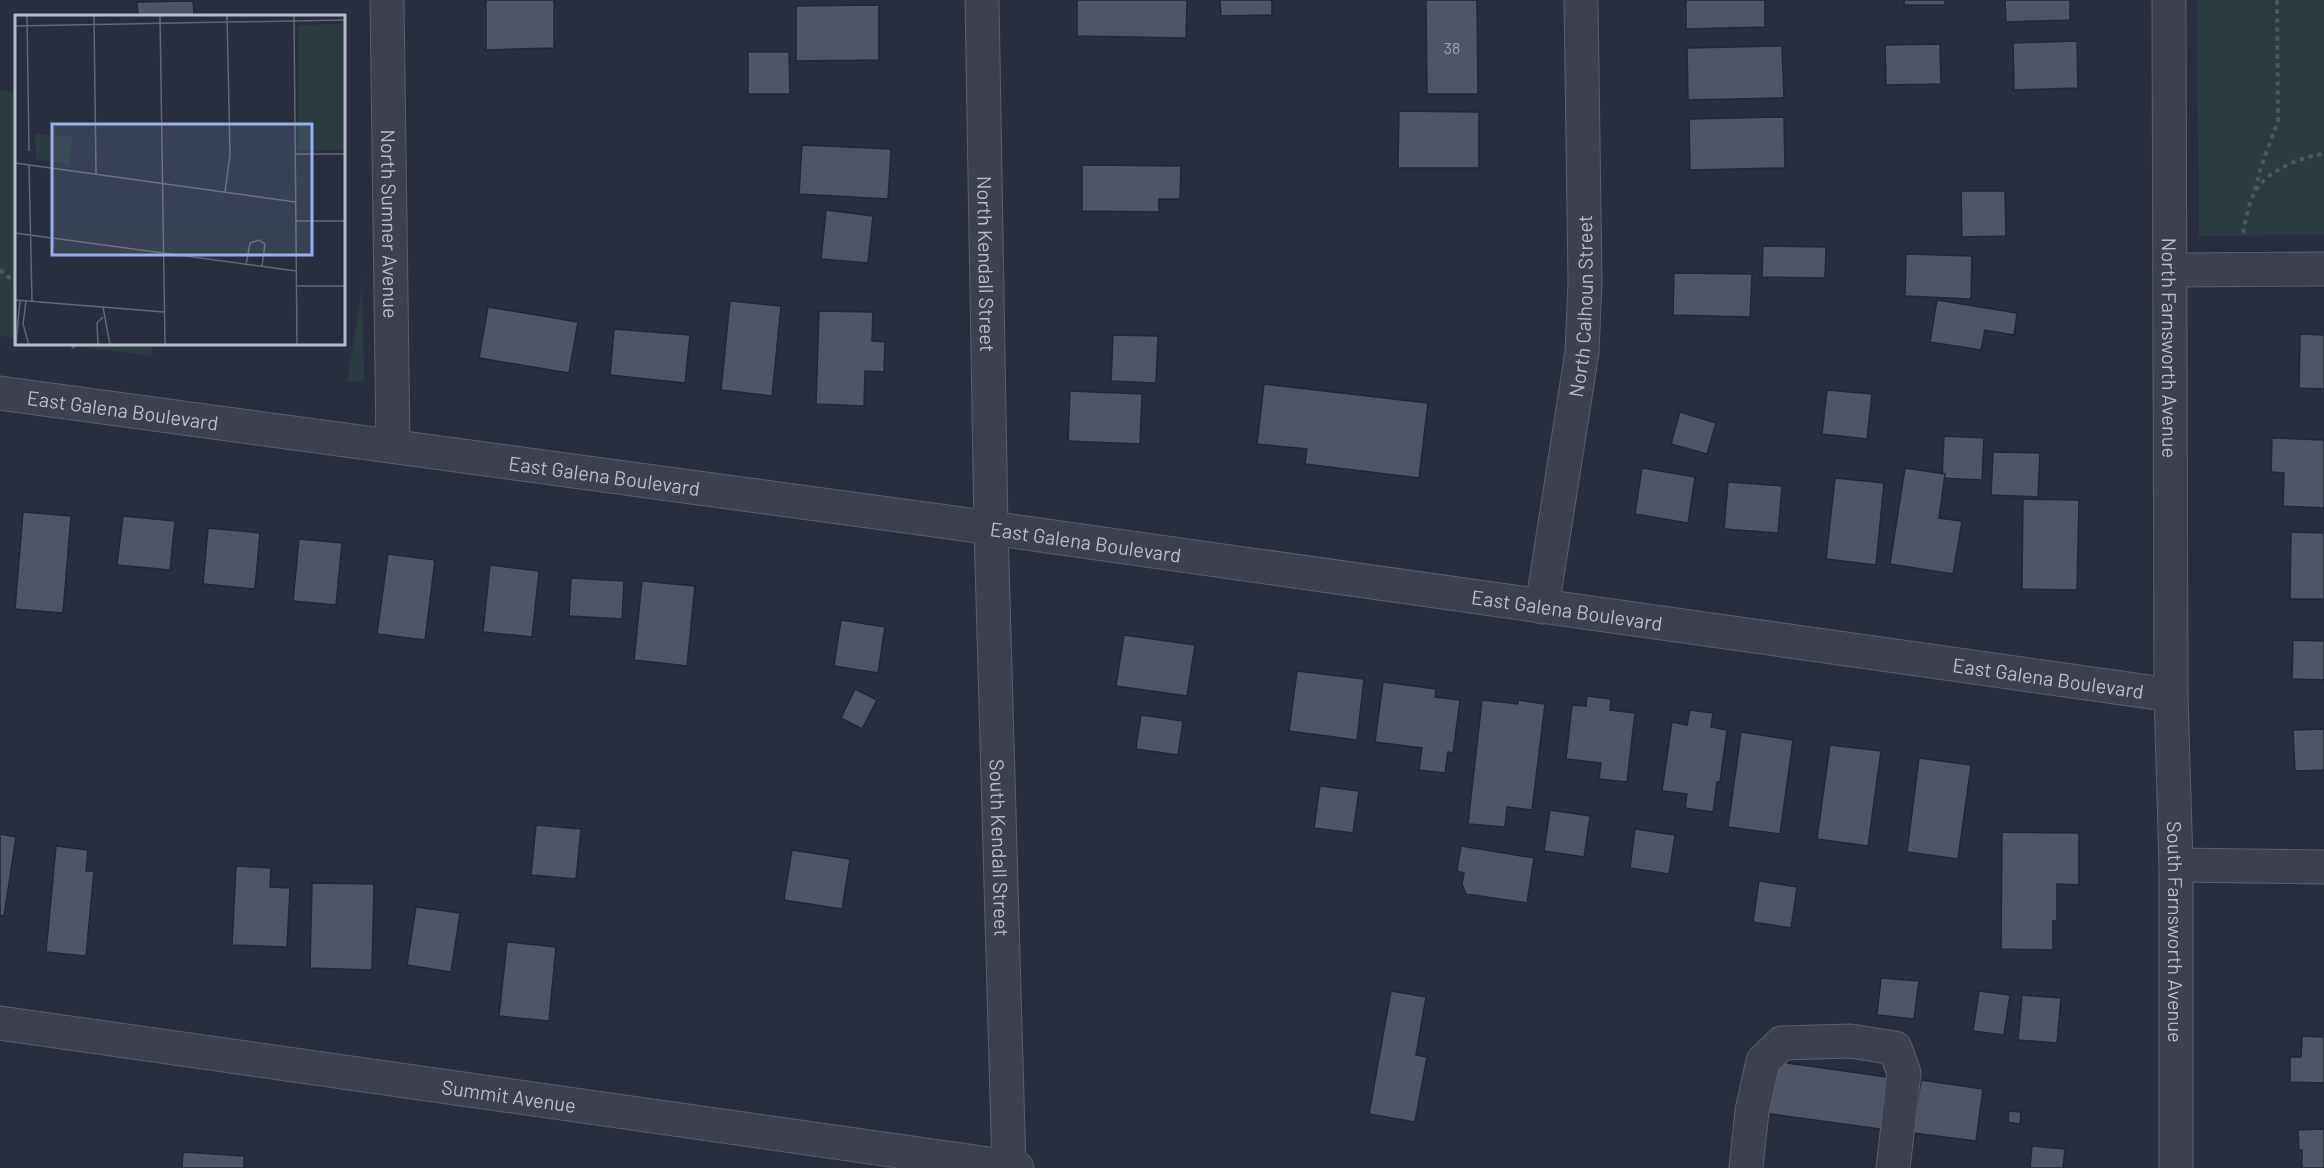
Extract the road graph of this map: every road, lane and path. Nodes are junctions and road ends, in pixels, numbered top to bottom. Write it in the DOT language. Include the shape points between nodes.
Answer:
graph roads {
  1 [pos="387,0"];
  2 [pos="982,0"];
  3 [pos="1581,0"];
  4 [pos="2169,0"];
  5 [pos="2277,0"];
  6 [pos="2324,154"];
  7 [pos="2255,190"];
  8 [pos="2324,268"];
  9 [pos="2235,269"];
  10 [pos="0,270"];
  11 [pos="2170,270"];
  12 [pos="15,282"];
  13 [pos="73,345"];
  14 [pos="74,351"];
  15 [pos="0,393"];
  16 [pos="393,446"];
  17 [pos="991,528"];
  18 [pos="1542,607"];
  19 [pos="2171,695"];
  20 [pos="2176,866"];
  21 [pos="2324,867"];
  22 [pos="0,1023"];
  23 [pos="1012,1168"];
  24 [pos="1746,1168"];
  25 [pos="1893,1168"];
  26 [pos="2176,1168"];
  1 -- 16 [label="street, North Sumner Avenue"];
  2 -- 17 [label="street, North Kendall Street"];
  3 -- 18 [label="street, North Calhoun Street" via="1585,282 1582,352"];
  4 -- 11 [label="street, North Farnsworth Avenue"];
  5 -- 7 [label="path" via="2278,120"];
  6 -- 7 [label="path" via="2309,155 2288,164"];
  7 -- 9 [label="path"];
  8 -- 9 [label="street"];
  9 -- 11 [label="street"];
  10 -- 12 [label="path"];
  11 -- 19 [label="street, North Farnsworth Avenue"];
  13 -- 14 [label="path"];
  15 -- 16 [label="street, East Galena Boulevard"];
  16 -- 17 [label="street, East Galena Boulevard"];
  17 -- 18 [label="street, East Galena Boulevard"];
  17 -- 23 [label="street, South Kendall Street"];
  18 -- 19 [label="street, East Galena Boulevard"];
  19 -- 20 [label="street, South Farnsworth Avenue"];
  20 -- 21 [label="street"];
  20 -- 26 [label="street, South Farnsworth Avenue"];
  22 -- 23 [label="street, Summit Avenue"];
  24 -- 25 [label="street" via="1752,1110 1763,1061 1782,1043 1850,1041 1895,1048 1904,1073"];
}
